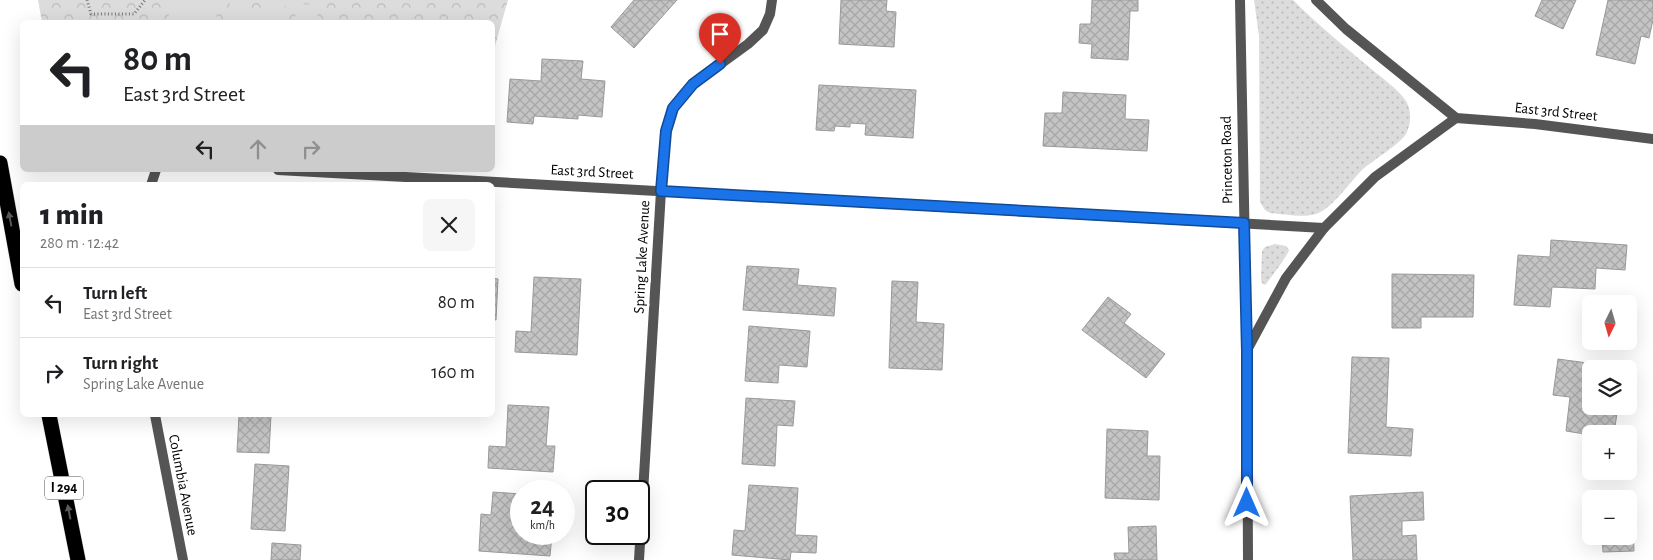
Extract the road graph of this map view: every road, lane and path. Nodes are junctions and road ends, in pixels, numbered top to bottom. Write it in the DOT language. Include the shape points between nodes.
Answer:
graph roads {
  1 [pos="87,0"];
  2 [pos="145,0"];
  3 [pos="772,0"];
  4 [pos="1240,0"];
  5 [pos="1316,0"];
  6 [pos="1456,118"];
  7 [pos="1653,139"];
  8 [pos="0,163"];
  9 [pos="314,172"];
  10 [pos="661,191"];
  11 [pos="1244,223"];
  12 [pos="1324,228"];
  13 [pos="20,273"];
  14 [pos="1247,351"];
  15 [pos="49,417"];
  16 [pos="155,417"];
  17 [pos="78,560"];
  18 [pos="183,560"];
  19 [pos="639,560"];
  20 [pos="1248,560"];
  1 -- 2 [label="path" via="90,14 134,14"];
  3 -- 10 [label="street, Spring Lake Avenue" via="763,30 693,84 673,108 666,131"];
  4 -- 11 [label="street, Princeton Road"];
  5 -- 6 [label="street" via="1346,29"];
  6 -- 7 [label="street, East 3rd Street"];
  6 -- 12 [label="street" via="1375,177"];
  13 -- 8 [label="highway, one-way"];
  9 -- 10 [label="street, East 3rd Street"];
  10 -- 11 [label="street, East 3rd Street"];
  10 -- 19 [label="street, Spring Lake Avenue"];
  11 -- 12 [label="street, East 3rd Street"];
  11 -- 14 [label="street, Princeton Road"];
  12 -- 14 [label="street" via="1286,278"];
  14 -- 20 [label="street, Princeton Road"];
  17 -- 15 [label="highway, I 294, one-way"];
  16 -- 18 [label="street, Columbia Avenue"];
}
